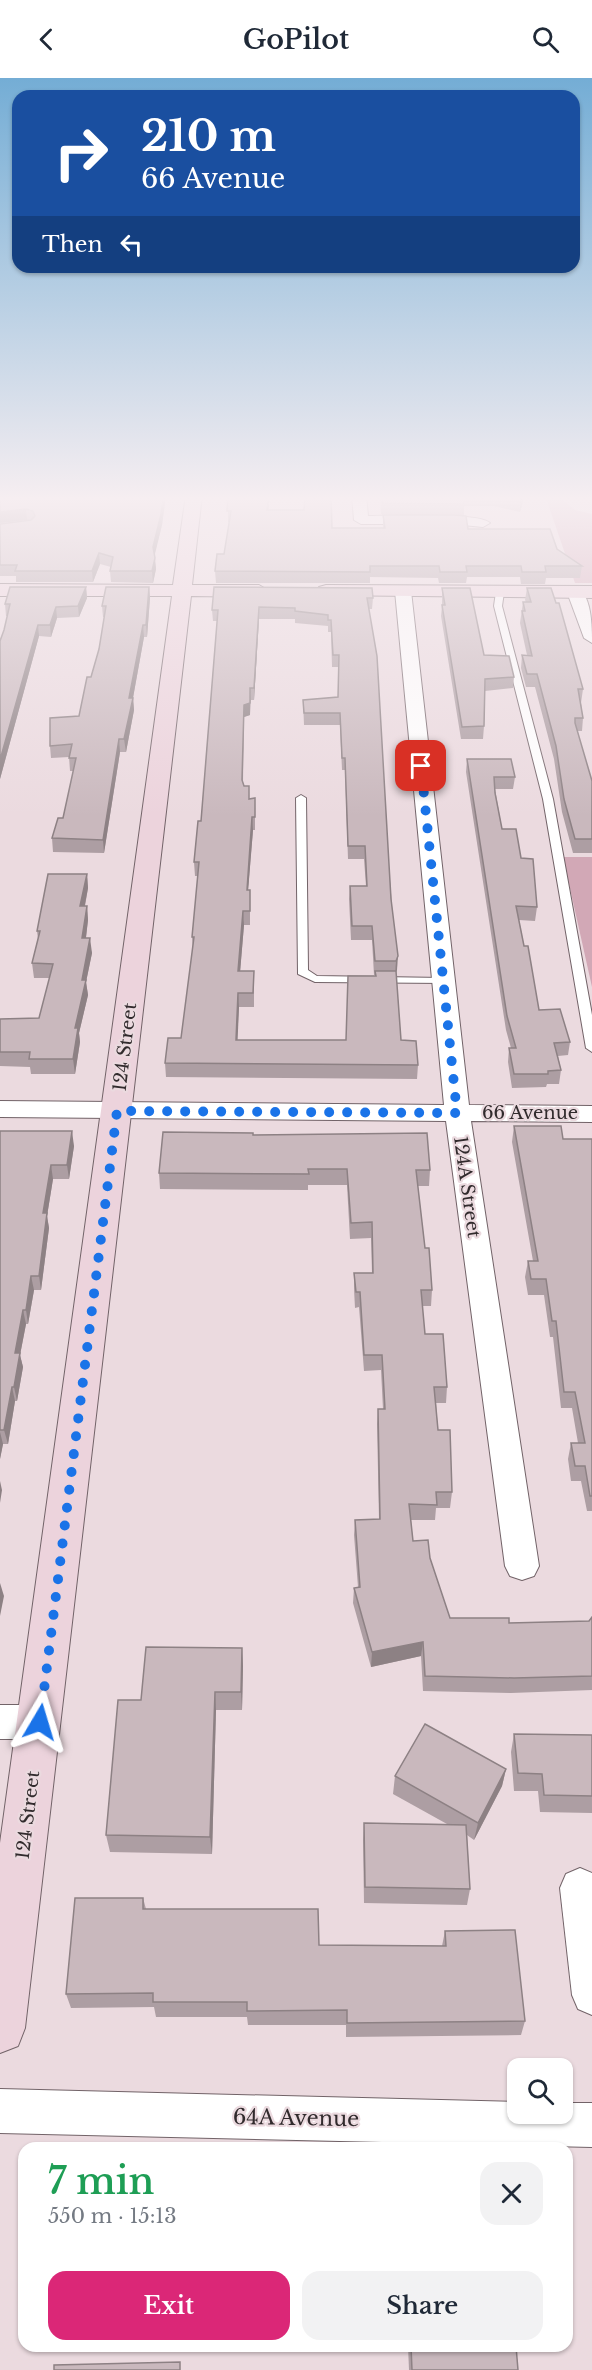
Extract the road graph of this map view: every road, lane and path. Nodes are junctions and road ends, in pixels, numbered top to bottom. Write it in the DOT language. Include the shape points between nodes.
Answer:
graph roads {
  1 [pos="181,602"];
  2 [pos="404,602"];
  3 [pos="499,602"];
  4 [pos="585,602"];
  5 [pos="592,638"];
  6 [pos="301,798"];
  7 [pos="443,981"];
  8 [pos="592,1048"];
  9 [pos="0,1110"];
  10 [pos="117,1111"];
  11 [pos="457,1113"];
  12 [pos="592,1114"];
  13 [pos="522,1566"];
  14 [pos="0,1722"];
  15 [pos="40,1722"];
  16 [pos="580,1888"];
  17 [pos="592,1995"];
  18 [pos="0,2028"];
  19 [pos="0,2111"];
  20 [pos="592,2125"];
  1 -- 10 [label="street, 124 Street"];
  2 -- 7 [label="street, 124A Street"];
  3 -- 8 [label="lane" via="548,799"];
  4 -- 5 [label="street"];
  6 -- 7 [label="lane" via="302,972 315,979"];
  7 -- 11 [label="street, 124A Street"];
  9 -- 10 [label="street, 66 Avenue"];
  10 -- 11 [label="street, 66 Avenue"];
  10 -- 15 [label="street, 124 Street"];
  11 -- 12 [label="street, 66 Avenue"];
  11 -- 13 [label="street, 124A Street"];
  14 -- 15 [label="street"];
  15 -- 18 [label="street, 124 Street"];
  16 -- 17 [label="street"];
  19 -- 20 [label="street, 64A Avenue"];
}
